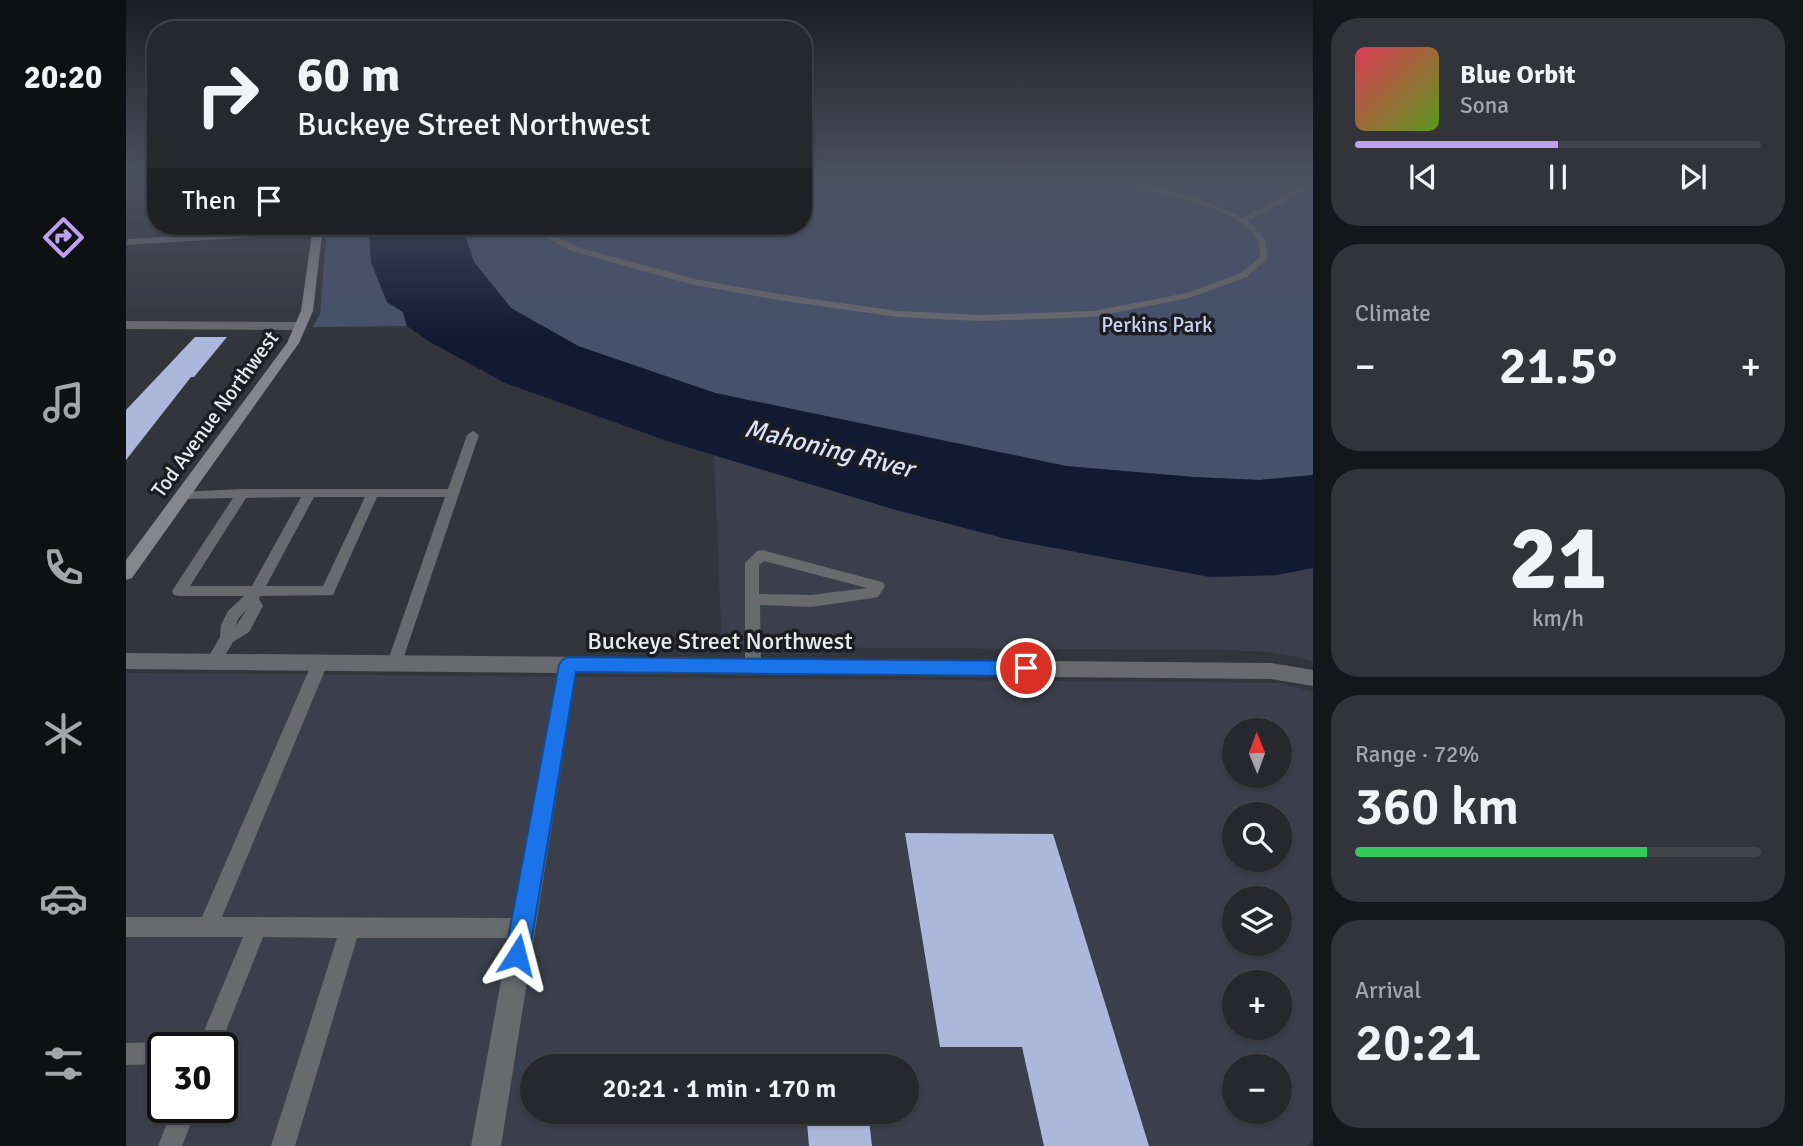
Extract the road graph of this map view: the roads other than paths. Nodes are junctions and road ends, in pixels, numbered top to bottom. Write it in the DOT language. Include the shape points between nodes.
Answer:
graph roads {
  1 [pos="1252,229"];
  2 [pos="230,235"];
  3 [pos="316,235"];
  4 [pos="546,235"];
  5 [pos="128,242"];
  6 [pos="126,326"];
  7 [pos="301,326"];
  8 [pos="473,435"];
  9 [pos="310,493"];
  10 [pos="373,493"];
  11 [pos="453,493"];
  12 [pos="243,494"];
  13 [pos="183,495"];
  14 [pos="126,573"];
  15 [pos="253,595"];
  16 [pos="753,599"];
  17 [pos="126,661"];
  18 [pos="214,661"];
  19 [pos="320,663"];
  20 [pos="395,663"];
  21 [pos="568,665"];
  22 [pos="753,666"];
  23 [pos="1313,678"];
  24 [pos="126,927"];
  25 [pos="257,927"];
  26 [pos="207,928"];
  27 [pos="350,928"];
  28 [pos="521,928"];
  29 [pos="214,1032"];
  30 [pos="147,1053"];
  31 [pos="126,1054"];
  32 [pos="179,1123"];
  33 [pos="170,1146"];
  34 [pos="283,1146"];
  35 [pos="486,1146"];
  1 -- 4 [label="lane" via="1261,238 1264,258 1244,275 1189,295 1093,314 980,318 898,314 694,282 574,249"];
  2 -- 5 [label="street"];
  3 -- 7 [label="main road, Tod Avenue Northwest"];
  6 -- 7 [label="street"];
  7 -- 13 [label="main road, Tod Avenue Northwest"];
  8 -- 11 [label="lane"];
  9 -- 10 [label="lane"];
  9 -- 12 [label="lane"];
  9 -- 15 [label="lane"];
  10 -- 11 [label="lane"];
  10 -- 15 [label="lane" via="328,591"];
  11 -- 20 [label="lane"];
  12 -- 13 [label="lane"];
  12 -- 15 [label="lane" via="179,591"];
  13 -- 14 [label="main road, Tod Avenue Northwest"];
  15 -- 18 [label="lane" via="256,606 244,628 228,638"];
  16 -- 16 [label="lane" via="752,564 762,555 878,586 873,593 811,601"];
  16 -- 22 [label="lane"];
  17 -- 18 [label="street, Buckeye Street Northwest"];
  18 -- 19 [label="street, Buckeye Street Northwest"];
  19 -- 20 [label="street, Buckeye Street Northwest"];
  19 -- 26 [label="lane"];
  20 -- 21 [label="street, Buckeye Street Northwest"];
  21 -- 22 [label="street, Buckeye Street Northwest"];
  21 -- 28 [label="street"];
  22 -- 23 [label="street, Buckeye Street Northwest" via="1271,670"];
  24 -- 26 [label="lane"];
  25 -- 26 [label="lane"];
  25 -- 27 [label="lane"];
  25 -- 29 [label="lane"];
  27 -- 28 [label="lane"];
  27 -- 34 [label="lane"];
  28 -- 35 [label="street"];
  30 -- 31 [label="lane"];
  32 -- 33 [label="lane"];
}
